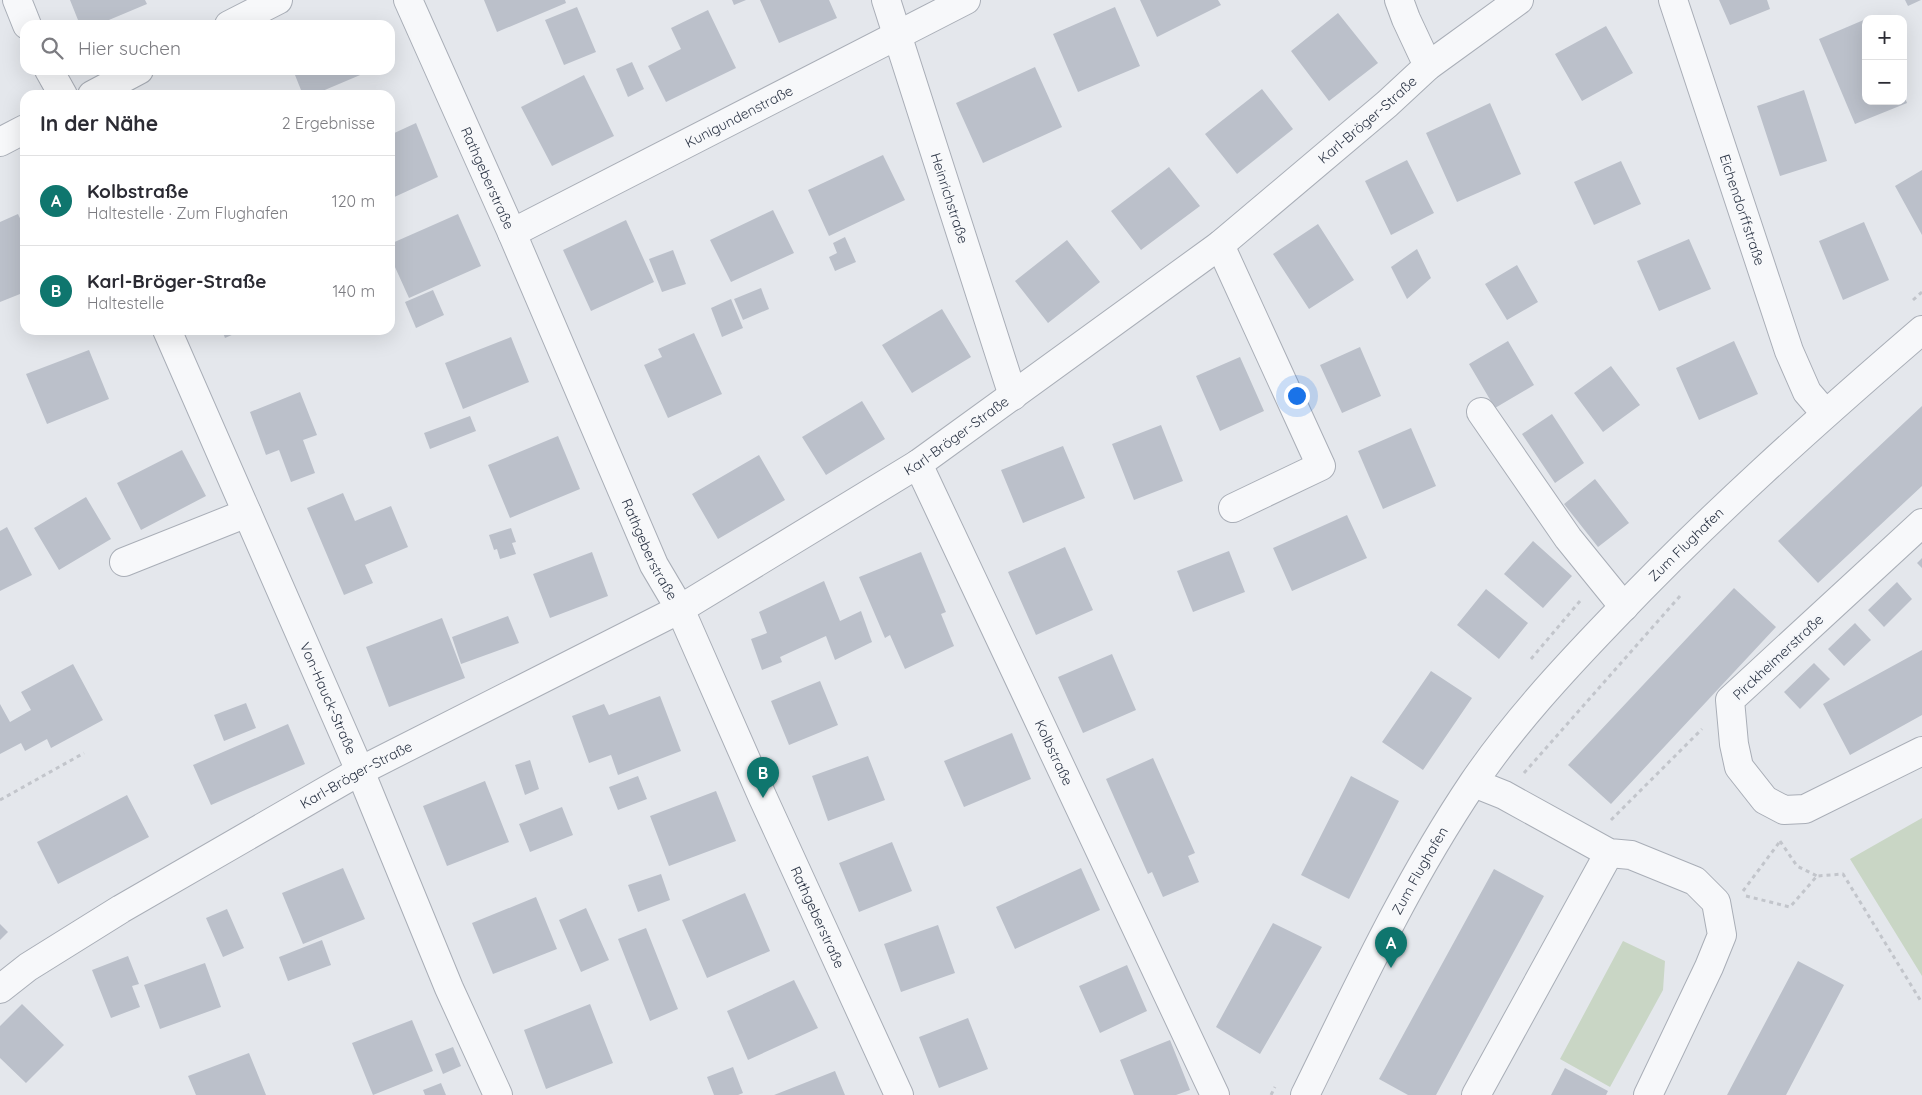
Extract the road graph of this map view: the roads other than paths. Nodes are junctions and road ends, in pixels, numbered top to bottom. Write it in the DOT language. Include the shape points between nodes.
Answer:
graph roads {
  1 [pos="16,0"];
  2 [pos="278,0"];
  3 [pos="408,0"];
  4 [pos="886,0"];
  5 [pos="966,0"];
  6 [pos="1400,0"];
  7 [pos="1519,0"];
  8 [pos="1673,0"];
  9 [pos="25,20"];
  10 [pos="239,20"];
  11 [pos="898,35"];
  12 [pos="1428,66"];
  13 [pos="51,75"];
  14 [pos="130,75"];
  15 [pos="60,90"];
  16 [pos="101,90"];
  17 [pos="20,132"];
  18 [pos="0,142"];
  19 [pos="512,233"];
  20 [pos="1220,245"];
  21 [pos="1922,330"];
  22 [pos="169,335"];
  23 [pos="1013,396"];
  24 [pos="1481,412"];
  25 [pos="1825,413"];
  26 [pos="918,464"];
  27 [pos="1233,508"];
  28 [pos="247,513"];
  29 [pos="1922,523"];
  30 [pos="124,562"];
  31 [pos="1624,607"];
  32 [pos="680,609"];
  33 [pos="1922,751"];
  34 [pos="360,772"];
  35 [pos="1474,783"];
  36 [pos="1620,854"];
  37 [pos="0,989"];
  38 [pos="498,1095"];
  39 [pos="899,1095"];
  40 [pos="1216,1095"];
  41 [pos="1304,1095"];
  42 [pos="1476,1095"];
  43 [pos="1648,1095"];
  1 -- 9 [label="street"];
  2 -- 10 [label="street"];
  3 -- 19 [label="street, Rathgeberstraße"];
  4 -- 11 [label="street, Heinrichstraße"];
  5 -- 11 [label="street, Kunigundenstraße"];
  6 -- 12 [label="street"];
  7 -- 12 [label="street, Karl-Bröger-Straße"];
  8 -- 25 [label="street, Eichendorffstraße" via="1789,351 1807,392"];
  11 -- 19 [label="street, Kunigundenstraße"];
  11 -- 23 [label="street, Heinrichstraße"];
  12 -- 20 [label="street, Karl-Bröger-Straße"];
  13 -- 15 [label="street"];
  14 -- 16 [label="street"];
  17 -- 18 [label="street"];
  19 -- 32 [label="street, Rathgeberstraße" via="654,565"];
  20 -- 23 [label="street, Karl-Bröger-Straße"];
  20 -- 27 [label="street" via="1321,466"];
  21 -- 25 [label="street, Zum Flughafen"];
  22 -- 28 [label="street, Von-Hauck-Straße"];
  23 -- 26 [label="street, Karl-Bröger-Straße"];
  24 -- 31 [label="street" via="1568,538"];
  25 -- 31 [label="street, Zum Flughafen" via="1664,564"];
  26 -- 32 [label="street, Karl-Bröger-Straße"];
  26 -- 40 [label="street, Kolbstraße"];
  28 -- 30 [label="street"];
  28 -- 34 [label="street, Von-Hauck-Straße"];
  29 -- 33 [label="street, Pirckheimerstraße" via="1730,700 1739,767 1765,800 1784,810 1806,809"];
  31 -- 35 [label="street, Zum Flughafen" via="1548,687"];
  32 -- 34 [label="street, Karl-Bröger-Straße"];
  32 -- 39 [label="street, Rathgeberstraße"];
  34 -- 37 [label="street, Karl-Bröger-Straße" via="121,909 28,967"];
  34 -- 38 [label="street, Von-Hauck-Straße" via="448,988"];
  35 -- 36 [label="street"];
  35 -- 41 [label="street, Zum Flughafen" via="1403,897"];
  36 -- 42 [label="street"];
  36 -- 43 [label="street" via="1695,881 1716,902 1722,934"];
}
